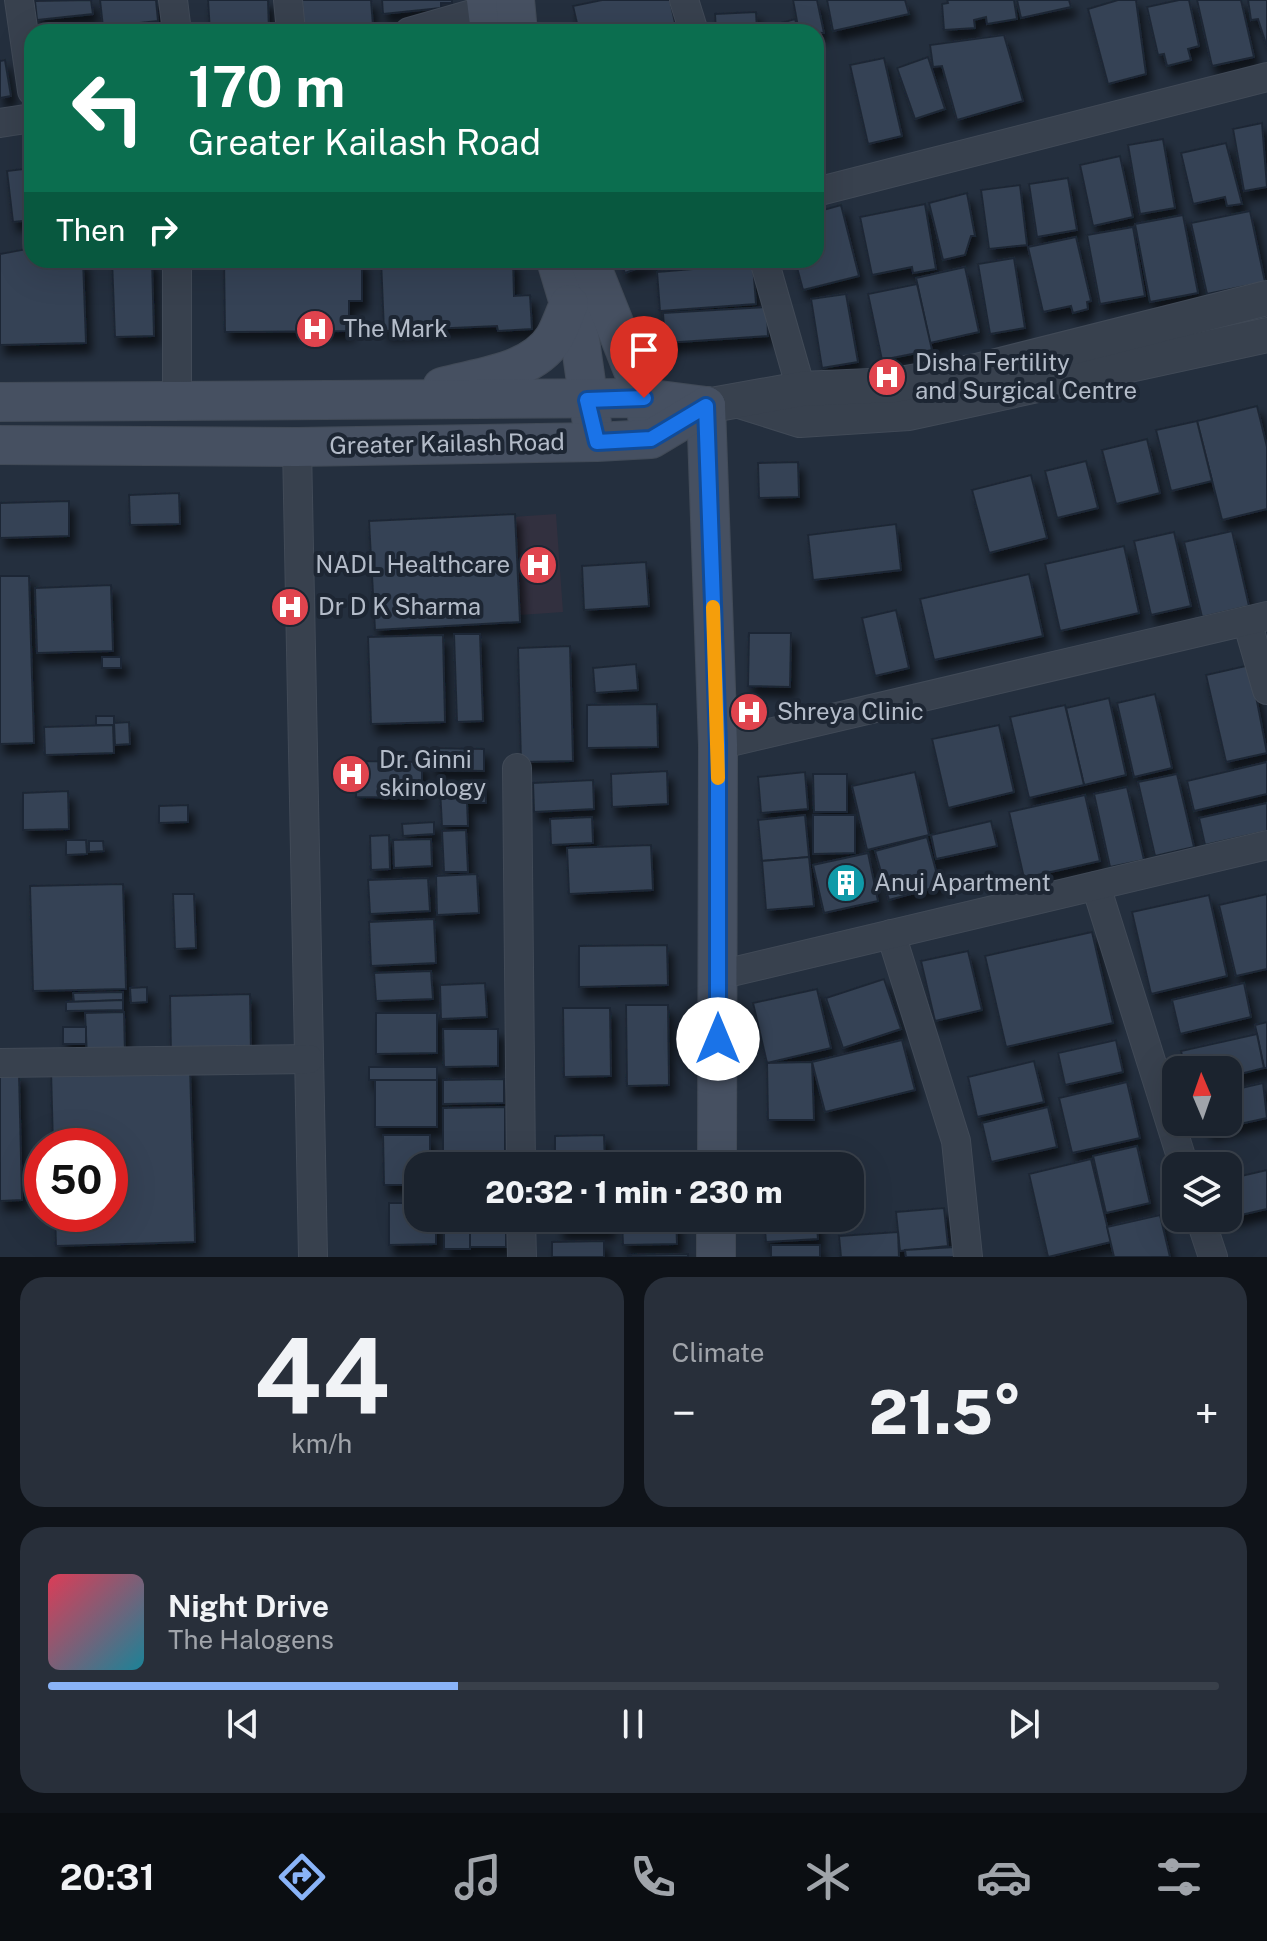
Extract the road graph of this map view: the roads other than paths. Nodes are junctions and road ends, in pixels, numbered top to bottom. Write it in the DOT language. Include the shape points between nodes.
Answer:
graph roads {
  1 [pos="19,0"];
  2 [pos="173,0"];
  3 [pos="288,0"];
  4 [pos="684,0"];
  5 [pos="494,10"];
  6 [pos="176,24"];
  7 [pos="290,24"];
  8 [pos="440,24"];
  9 [pos="509,24"];
  10 [pos="692,24"];
  11 [pos="24,35"];
  12 [pos="1267,77"];
  13 [pos="24,119"];
  14 [pos="0,123"];
  15 [pos="824,190"];
  16 [pos="177,268"];
  17 [pos="558,268"];
  18 [pos="592,268"];
  19 [pos="766,268"];
  20 [pos="1267,298"];
  21 [pos="569,304"];
  22 [pos="1267,335"];
  23 [pos="801,389"];
  24 [pos="644,398"];
  25 [pos="393,400"];
  26 [pos="587,400"];
  27 [pos="177,401"];
  28 [pos="0,402"];
  29 [pos="725,404"];
  30 [pos="651,439"];
  31 [pos="597,442"];
  32 [pos="0,445"];
  33 [pos="297,447"];
  34 [pos="1257,619"];
  35 [pos="1267,690"];
  36 [pos="718,745"];
  37 [pos="517,768"];
  38 [pos="1267,845"];
  39 [pos="1096,886"];
  40 [pos="891,934"];
  41 [pos="719,975"];
  42 [pos="309,1059"];
  43 [pos="0,1063"];
  44 [pos="521,1152"];
  45 [pos="717,1152"];
  46 [pos="1180,1152"];
  47 [pos="521,1232"];
  48 [pos="716,1232"];
  49 [pos="1205,1232"];
  50 [pos="313,1257"];
  51 [pos="522,1257"];
  52 [pos="716,1257"];
  53 [pos="968,1257"];
  54 [pos="1213,1257"];
  1 -- 11 [label="street"];
  2 -- 6 [label="street"];
  3 -- 7 [label="street"];
  4 -- 10 [label="street"];
  5 -- 8 [label="street"];
  5 -- 9 [label="main road"];
  12 -- 15 [label="street"];
  13 -- 14 [label="street"];
  16 -- 27 [label="street"];
  17 -- 21 [label="main road"];
  18 -- 24 [label="main road"];
  19 -- 23 [label="street"];
  20 -- 23 [label="street" via="977,371 894,385"];
  21 -- 25 [label="main road" via="554,339 519,366"];
  21 -- 26 [label="main road" via="580,340"];
  22 -- 29 [label="street" via="909,413 800,420"];
  23 -- 29 [label="street"];
  24 -- 26 [label="main road, Greater Kailash Road"];
  24 -- 29 [label="main road, Greater Kailash Road"];
  24 -- 30 [label="main road"];
  25 -- 26 [label="main road, Greater Kailash Road"];
  25 -- 27 [label="main road, Greater Kailash Road"];
  26 -- 31 [label="main road"];
  27 -- 28 [label="main road, Greater Kailash Road"];
  29 -- 30 [label="main road, Greater Kailash Road"];
  29 -- 36 [label="main road"];
  30 -- 31 [label="main road, Greater Kailash Road"];
  31 -- 33 [label="main road, Greater Kailash Road"];
  32 -- 33 [label="main road, Greater Kailash Road"];
  33 -- 42 [label="street"];
  34 -- 35 [label="street"];
  34 -- 36 [label="street"];
  36 -- 41 [label="main road"];
  37 -- 44 [label="street"];
  38 -- 39 [label="street"];
  39 -- 40 [label="street"];
  39 -- 46 [label="street"];
  40 -- 41 [label="street"];
  40 -- 53 [label="street" via="956,1141"];
  41 -- 45 [label="main road"];
  42 -- 43 [label="street"];
  42 -- 50 [label="street"];
  47 -- 51 [label="street"];
  48 -- 52 [label="main road"];
  49 -- 54 [label="street"];
}
